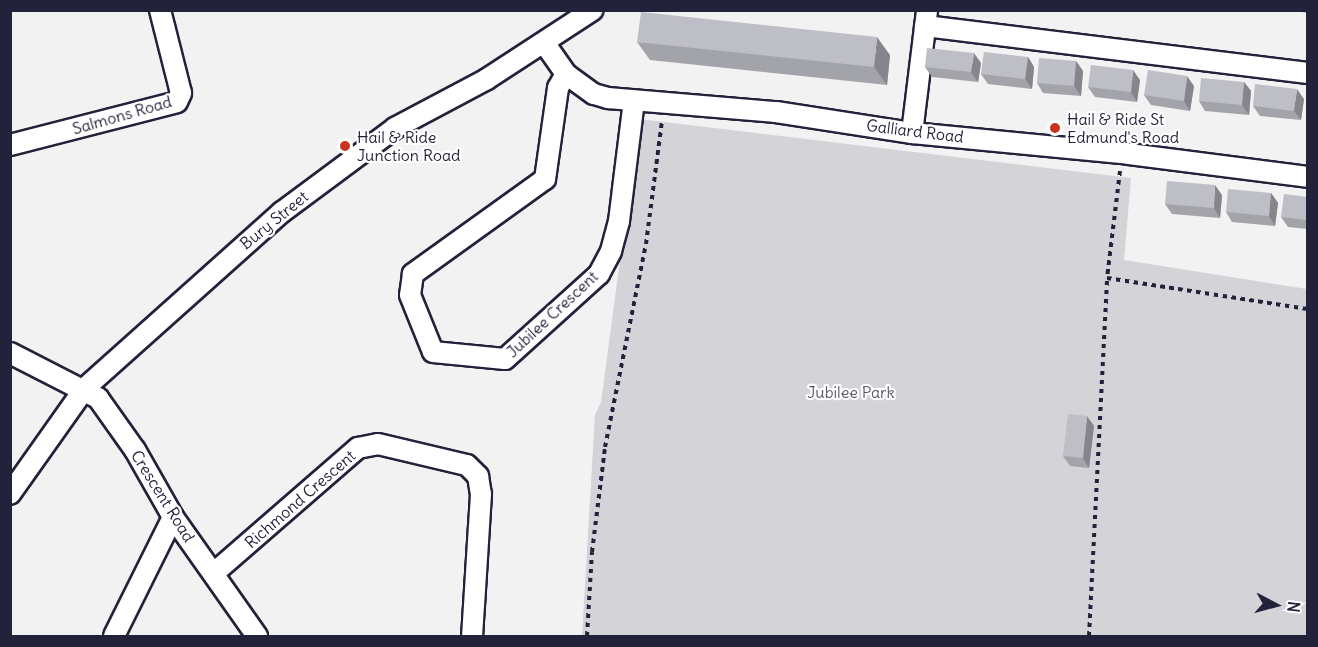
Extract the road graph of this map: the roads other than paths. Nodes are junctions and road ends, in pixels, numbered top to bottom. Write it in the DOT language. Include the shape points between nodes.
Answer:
graph roads {
  1 [pos="160,10"];
  2 [pos="593,10"];
  3 [pos="926,18"];
  4 [pos="545,44"];
  5 [pos="1308,73"];
  6 [pos="566,74"];
  7 [pos="634,101"];
  8 [pos="912,133"];
  9 [pos="10,145"];
  10 [pos="1308,177"];
  11 [pos="10,353"];
  12 [pos="85,388"];
  13 [pos="10,494"];
  14 [pos="172,517"];
  15 [pos="214,573"];
  16 [pos="114,636"];
  17 [pos="257,636"];
  18 [pos="472,636"];
  1 -- 9 [label="street, Salmons Road" via="181,93 177,102"];
  2 -- 4 [label="street, Bury Street"];
  3 -- 5 [label="street"];
  3 -- 8 [label="street"];
  4 -- 6 [label="street, Galliard Road"];
  4 -- 12 [label="street, Bury Street" via="395,128 282,212"];
  6 -- 7 [label="street, Galliard Road" via="594,94"];
  6 -- 7 [label="street, Jubilee Crescent" via="558,88 544,180 413,274 410,295 433,352 505,359 599,274 612,251 619,221"];
  7 -- 8 [label="street, Galliard Road" via="776,112"];
  8 -- 10 [label="street, Galliard Road" via="1129,154"];
  11 -- 12 [label="street"];
  12 -- 13 [label="street, Bury Street"];
  12 -- 14 [label="street, Crescent Road" via="98,398 135,450"];
  14 -- 15 [label="street, Crescent Road"];
  14 -- 16 [label="street"];
  15 -- 17 [label="street, Crescent Road"];
  15 -- 18 [label="street, Richmond Crescent" via="358,448 378,444 467,465 478,476 481,494"];
}
